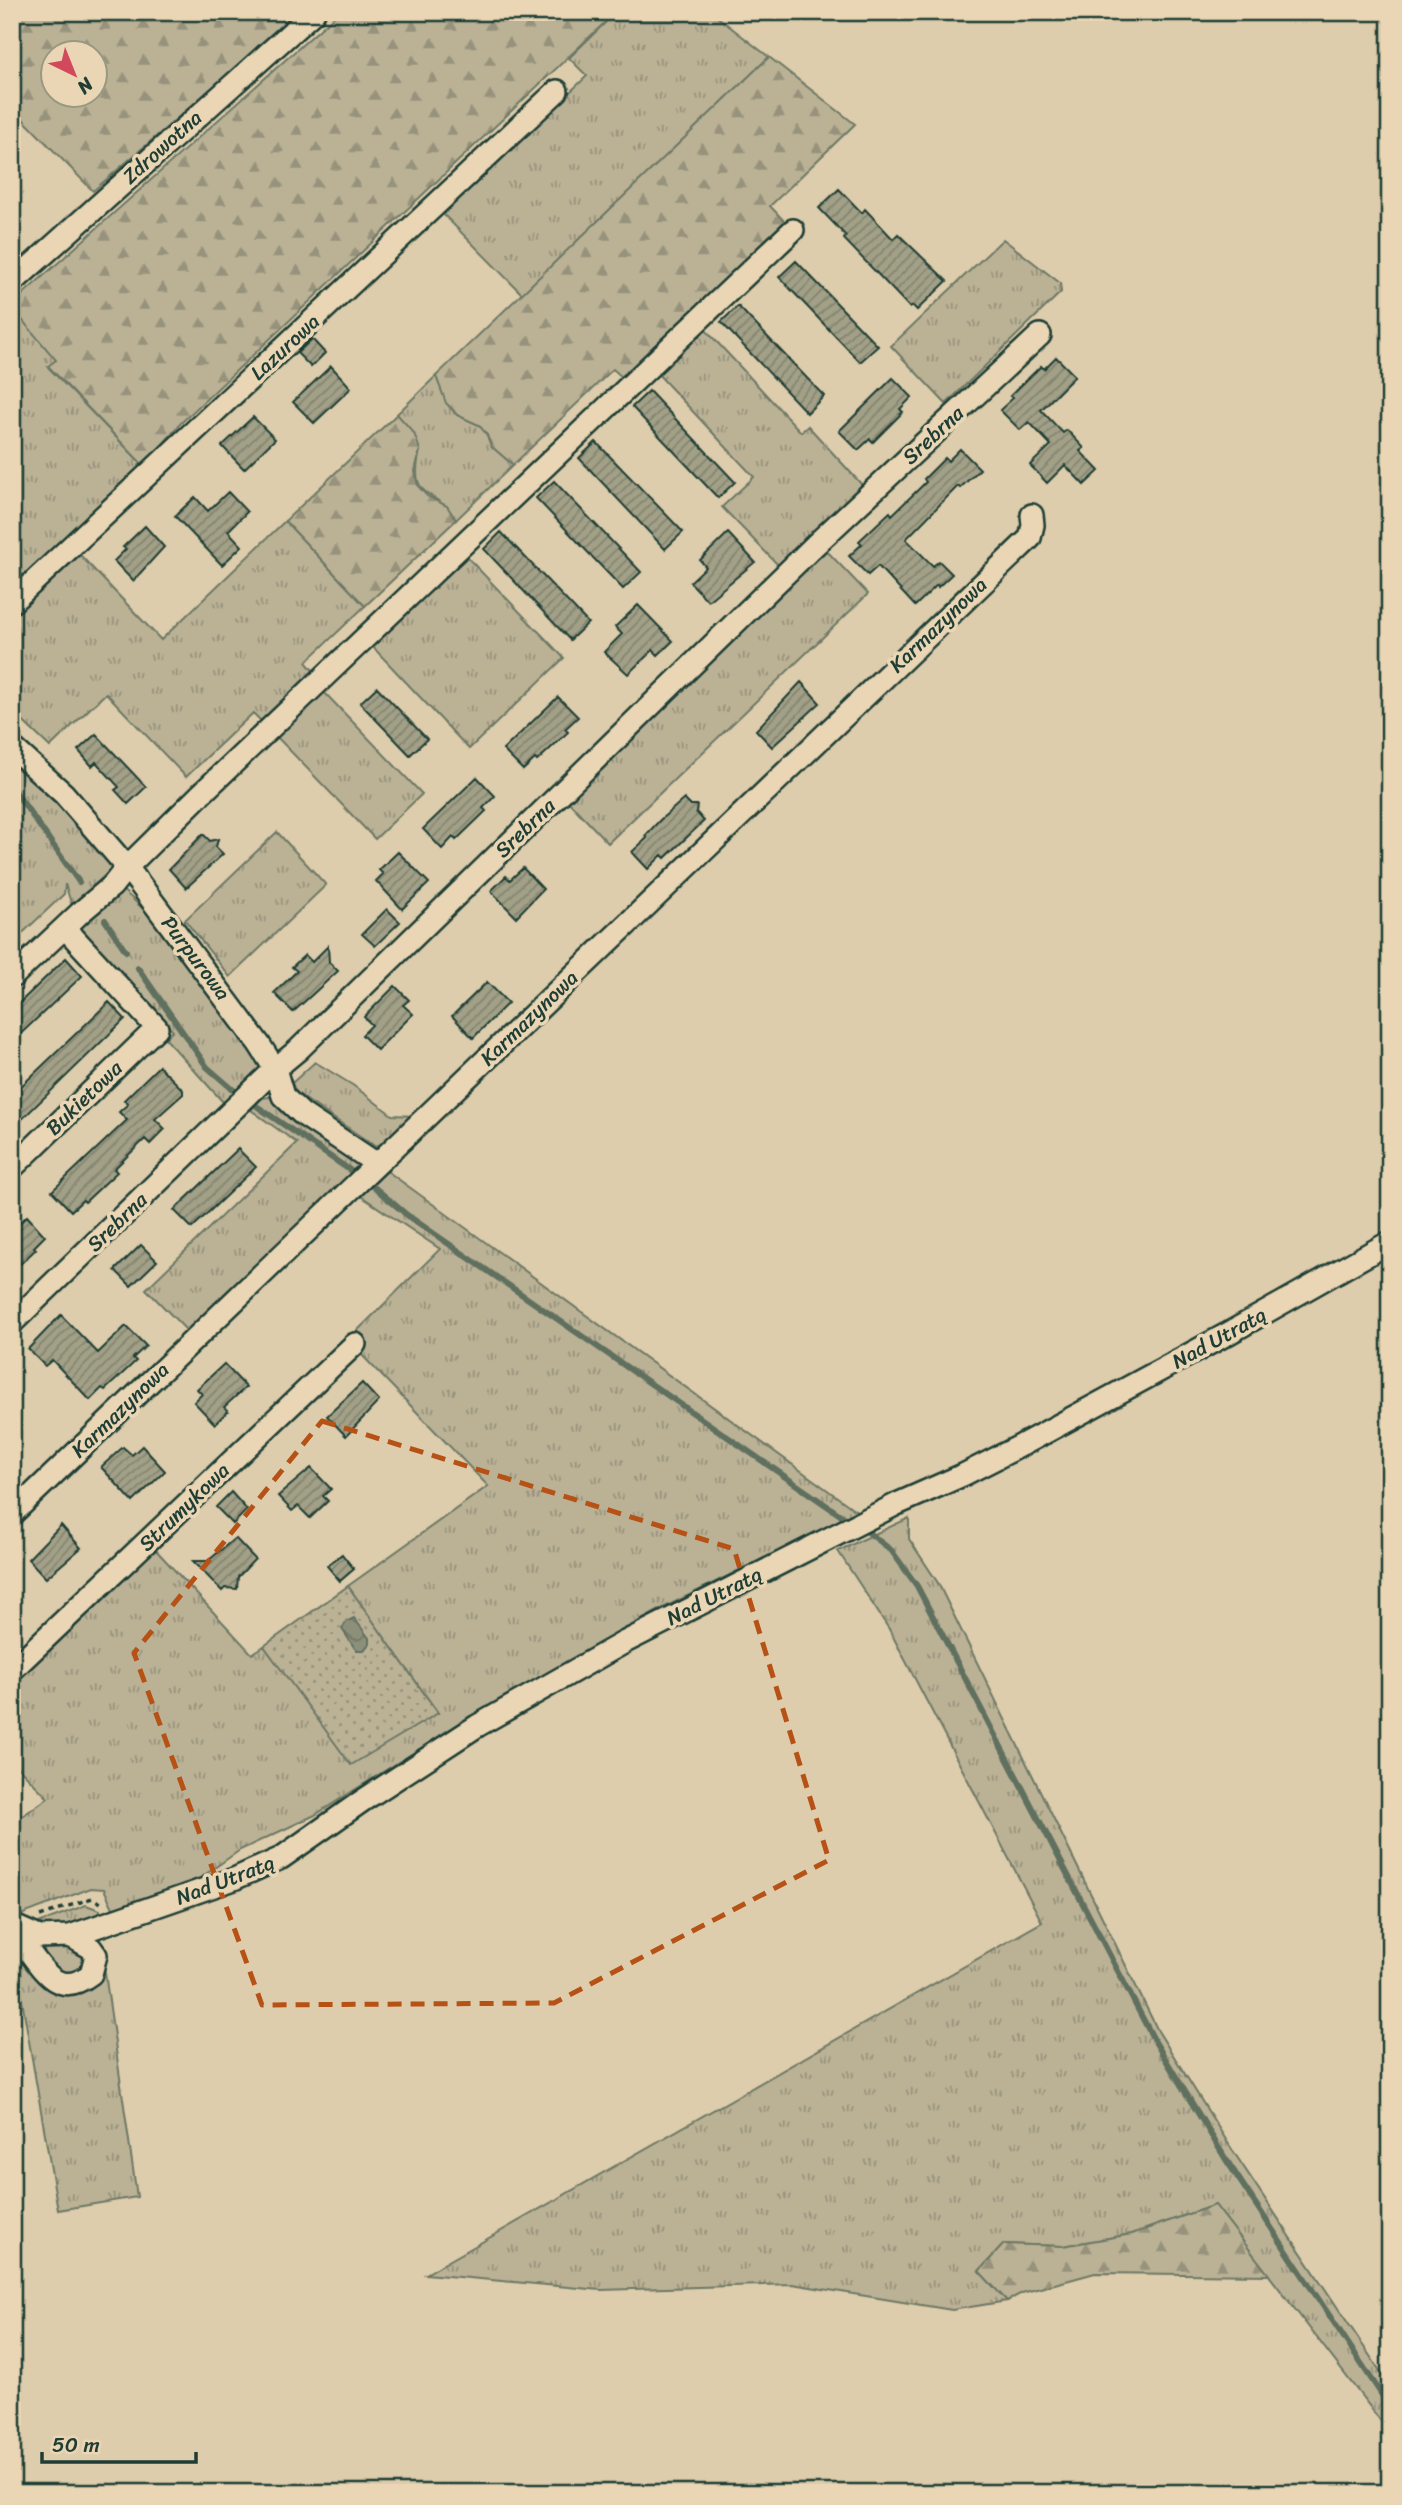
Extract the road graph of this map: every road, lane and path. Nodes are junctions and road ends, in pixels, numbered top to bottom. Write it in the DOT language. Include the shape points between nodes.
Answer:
graph roads {
  1 [pos="314,12"];
  2 [pos="557,91"];
  3 [pos="793,230"];
  4 [pos="15,275"];
  5 [pos="1040,335"];
  6 [pos="1032,514"];
  7 [pos="12,602"];
  8 [pos="12,747"];
  9 [pos="127,867"];
  10 [pos="65,928"];
  11 [pos="12,977"];
  12 [pos="275,1069"];
  13 [pos="377,1164"];
  14 [pos="12,1168"];
  15 [pos="1390,1242"];
  16 [pos="12,1323"];
  17 [pos="355,1344"];
  18 [pos="12,1514"];
  19 [pos="12,1670"];
  20 [pos="105,1912"];
  21 [pos="23,1936"];
  22 [pos="70,1937"];
  1 -- 4 [label="street, Zdrowotna"];
  2 -- 7 [label="street, Lazurowa"];
  3 -- 9 [label="street"];
  5 -- 12 [label="street, Srebrna" via="815,545"];
  6 -- 13 [label="street, Karmazynowa" via="1030,538"];
  8 -- 9 [label="street, Purpurowa" via="64,794"];
  9 -- 10 [label="street" via="112,887"];
  9 -- 12 [label="street, Purpurowa"];
  10 -- 11 [label="street"];
  10 -- 14 [label="street, Bukietowa" via="157,1028"];
  12 -- 13 [label="street, Purpurowa" via="283,1096 302,1114"];
  12 -- 16 [label="street, Srebrna"];
  13 -- 18 [label="street, Karmazynowa"];
  15 -- 22 [label="street, Nad Utratą" via="1022,1445 625,1642 477,1726 281,1858"];
  17 -- 19 [label="street, Strumykowa"];
  20 -- 21 [label="path" via="92,1898"];
  21 -- 22 [label="street, Nad Utratą"];
  21 -- 22 [label="street" via="50,1979 69,1986 91,1974 96,1955"];
}
